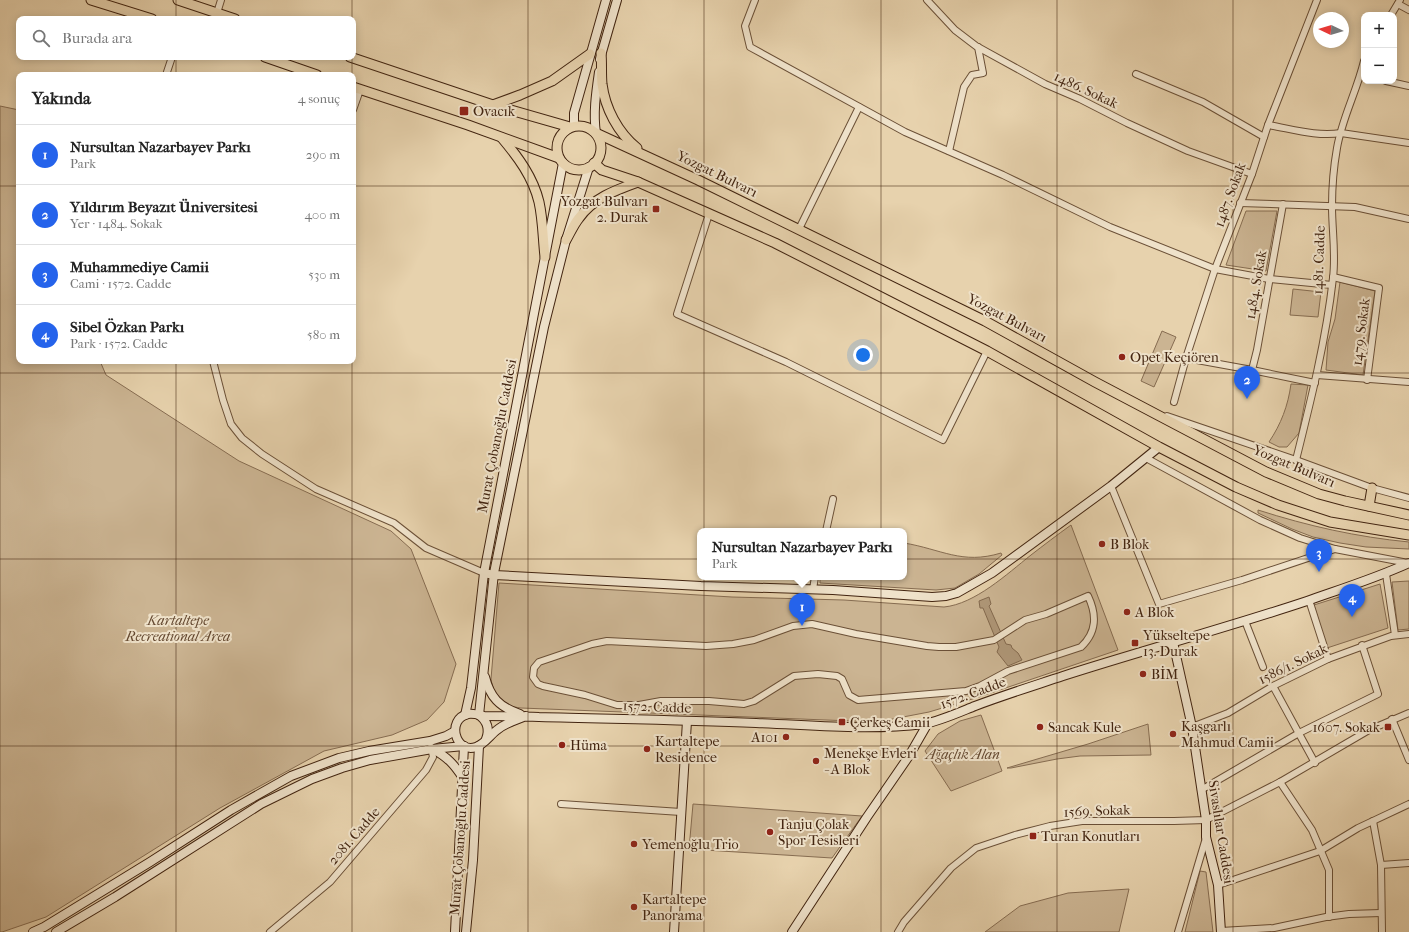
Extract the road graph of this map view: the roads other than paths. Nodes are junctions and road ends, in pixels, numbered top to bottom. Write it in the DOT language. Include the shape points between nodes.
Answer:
graph roads {
  1 [pos="91,0"];
  2 [pos="178,0"];
  3 [pos="222,0"];
  4 [pos="606,0"];
  5 [pos="617,0"];
  6 [pos="755,0"];
  7 [pos="927,0"];
  8 [pos="1317,0"];
  9 [pos="1399,2"];
  10 [pos="1409,10"];
  11 [pos="1393,12"];
  12 [pos="217,13"];
  13 [pos="142,16"];
  14 [pos="226,16"];
  15 [pos="978,47"];
  16 [pos="601,53"];
  17 [pos="590,54"];
  18 [pos="356,59"];
  19 [pos="171,60"];
  20 [pos="274,60"];
  21 [pos="167,72"];
  22 [pos="308,72"];
  23 [pos="1136,74"];
  24 [pos="1361,78"];
  25 [pos="1397,83"];
  26 [pos="1409,86"];
  27 [pos="356,89"];
  28 [pos="494,105"];
  29 [pos="859,107"];
  30 [pos="1268,125"];
  31 [pos="572,126"];
  32 [pos="596,133"];
  33 [pos="1341,133"];
  34 [pos="501,137"];
  35 [pos="1264,137"];
  36 [pos="1409,143"];
  37 [pos="949,151"];
  38 [pos="644,154"];
  39 [pos="561,160"];
  40 [pos="592,165"];
  41 [pos="1252,174"];
  42 [pos="638,182"];
  43 [pos="1240,203"];
  44 [pos="1283,204"];
  45 [pos="1332,205"];
  46 [pos="709,214"];
  47 [pos="1409,219"];
  48 [pos="799,229"];
  49 [pos="566,240"];
  50 [pos="545,257"];
  51 [pos="1215,269"];
  52 [pos="1333,277"];
  53 [pos="1270,279"];
  54 [pos="1332,285"];
  55 [pos="987,351"];
  56 [pos="1186,358"];
  57 [pos="214,364"];
  58 [pos="1252,370"];
  59 [pos="1317,375"];
  60 [pos="1367,380"];
  61 [pos="1409,382"];
  62 [pos="1315,383"];
  63 [pos="1174,402"];
  64 [pos="1149,410"];
  65 [pos="1159,447"];
  66 [pos="1146,458"];
  67 [pos="1296,460"];
  68 [pos="1111,486"];
  69 [pos="1372,488"];
  70 [pos="1409,498"];
  71 [pos="833,499"];
  72 [pos="1369,506"];
  73 [pos="1409,514"];
  74 [pos="827,528"];
  75 [pos="1409,535"];
  76 [pos="1335,549"];
  77 [pos="1409,563"];
  78 [pos="484,573"];
  79 [pos="1386,574"];
  80 [pos="494,575"];
  81 [pos="814,580"];
  82 [pos="813,589"];
  83 [pos="1309,600"];
  84 [pos="1246,621"];
  85 [pos="1409,634"];
  86 [pos="1004,635"];
  87 [pos="1395,635"];
  88 [pos="1173,642"];
  89 [pos="1362,645"];
  90 [pos="1328,659"];
  91 [pos="1262,667"];
  92 [pos="484,672"];
  93 [pos="1273,686"];
  94 [pos="1409,713"];
  95 [pos="465,715"];
  96 [pos="478,716"];
  97 [pos="526,716"];
  98 [pos="1392,720"];
  99 [pos="687,721"];
  100 [pos="928,723"];
  101 [pos="1192,727"];
  102 [pos="455,731"];
  103 [pos="1299,734"];
  104 [pos="482,744"];
  105 [pos="431,745"];
  106 [pos="464,746"];
  107 [pos="1409,760"];
  108 [pos="1315,762"];
  109 [pos="463,778"];
  110 [pos="1280,782"];
  111 [pos="1202,790"];
  112 [pos="561,804"];
  113 [pos="1409,804"];
  114 [pos="681,812"];
  115 [pos="1206,820"];
  116 [pos="1373,821"];
  117 [pos="1206,837"];
  118 [pos="1320,851"];
  119 [pos="1409,863"];
  120 [pos="1381,865"];
  121 [pos="1218,885"];
  122 [pos="1381,913"];
  123 [pos="1329,917"];
  124 [pos="33,932"];
  125 [pos="56,932"];
  126 [pos="270,932"];
  127 [pos="455,932"];
  128 [pos="466,932"];
  129 [pos="674,932"];
  130 [pos="792,932"];
  131 [pos="898,932"];
  132 [pos="1178,932"];
  133 [pos="1221,932"];
  134 [pos="1382,932"];
  1 -- 13 [label="main road"];
  2 -- 12 [label="main road"];
  3 -- 12 [label="street"];
  4 -- 17 [label="main road"];
  5 -- 16 [label="main road"];
  6 -- 29 [label="street" via="745,26 750,46"];
  7 -- 15 [label="street, 1486. Sokak" via="955,30"];
  8 -- 30 [label="street, 1487. Sokak"];
  9 -- 10 [label="street"];
  9 -- 11 [label="street"];
  12 -- 14 [label="main road"];
  15 -- 37 [label="street" via="983,72 972,75 964,88"];
  15 -- 41 [label="street, 1486. Sokak" via="1045,84 1151,134 1188,151"];
  16 -- 32 [label="main road" via="594,105"];
  16 -- 38 [label="main road" via="602,84 610,112 630,143"];
  17 -- 28 [label="main road" via="552,81"];
  17 -- 31 [label="main road"];
  18 -- 28 [label="main road"];
  19 -- 21 [label="street"];
  20 -- 22 [label="main road"];
  23 -- 35 [label="street" via="1203,102"];
  24 -- 33 [label="street, 1481. Cadde"];
  25 -- 26 [label="street"];
  27 -- 34 [label="main road"];
  28 -- 31 [label="main road"];
  29 -- 37 [label="street" via="905,132"];
  29 -- 48 [label="street"];
  30 -- 33 [label="street" via="1319,134"];
  30 -- 35 [label="street, 1487. Sokak"];
  31 -- 32 [label="main road" via="585,126"];
  31 -- 39 [label="main road" via="561,134 557,141"];
  32 -- 38 [label="main road, Yozgat Bulvarı"];
  32 -- 40 [label="main road" via="600,150"];
  33 -- 36 [label="street"];
  33 -- 45 [label="street, 1481. Cadde" via="1337,148"];
  34 -- 39 [label="main road"];
  34 -- 50 [label="main road" via="528,173 538,201"];
  35 -- 41 [label="street, 1487. Sokak"];
  37 -- 51 [label="street" via="1110,227"];
  38 -- 48 [label="main road, Yozgat Bulvarı"];
  39 -- 40 [label="main road" via="576,170"];
  39 -- 50 [label="main road, Murat Çobanoğlu Caddesi"];
  40 -- 42 [label="main road"];
  40 -- 49 [label="main road, Murat Çobanoğlu Caddesi"];
  41 -- 43 [label="street, 1487. Sokak"];
  42 -- 46 [label="main road"];
  42 -- 49 [label="main road" via="604,196 589,206 578,218"];
  43 -- 44 [label="street"];
  43 -- 51 [label="street, 1487. Sokak"];
  44 -- 45 [label="street"];
  44 -- 53 [label="street, 1484. Sokak"];
  45 -- 47 [label="street" via="1355,207"];
  45 -- 52 [label="street, 1481. Cadde"];
  46 -- 55 [label="main road" via="775,244"];
  46 -- 55 [label="street" via="677,314 786,362 943,440"];
  48 -- 64 [label="main road, Yozgat Bulvarı" via="985,321"];
  49 -- 80 [label="main road, Murat Çobanoğlu Caddesi" via="544,327"];
  50 -- 78 [label="main road, Murat Çobanoğlu Caddesi"];
  51 -- 53 [label="street"];
  51 -- 56 [label="street, 1487. Sokak"];
  52 -- 54 [label="street, 1481. Cadde"];
  52 -- 60 [label="street, 1479. Sokak" via="1379,288"];
  53 -- 54 [label="street"];
  53 -- 58 [label="street, 1484. Sokak"];
  54 -- 59 [label="street, 1481. Cadde"];
  55 -- 65 [label="main road"];
  56 -- 58 [label="street"];
  56 -- 63 [label="street, 1487. Sokak"];
  57 -- 78 [label="street" via="232,424 242,438 262,454 316,489 394,523 426,548"];
  58 -- 62 [label="street"];
  59 -- 60 [label="street"];
  59 -- 62 [label="street, 1481. Cadde"];
  60 -- 61 [label="street"];
  62 -- 67 [label="street, 1481. Cadde"];
  64 -- 67 [label="street"];
  64 -- 72 [label="main road, Yozgat Bulvarı" via="1271,474 1319,494"];
  65 -- 66 [label="main road"];
  65 -- 75 [label="main road" via="1236,487 1302,514 1330,522"];
  66 -- 68 [label="main road"];
  66 -- 76 [label="street" via="1260,520 1300,538"];
  67 -- 69 [label="street"];
  68 -- 76 [label="street" via="1159,604"];
  68 -- 82 [label="main road" via="992,573 957,593 932,598"];
  69 -- 70 [label="street"];
  69 -- 72 [label="main road"];
  71 -- 74 [label="street"];
  72 -- 73 [label="main road, Yozgat Bulvarı"];
  76 -- 77 [label="street"];
  77 -- 79 [label="main road, 1572. Cadde"];
  78 -- 80 [label="main road"];
  78 -- 95 [label="main road, Murat Çobanoğlu Caddesi"];
  79 -- 83 [label="main road, 1572. Cadde"];
  79 -- 87 [label="street"];
  80 -- 82 [label="main road" via="698,586"];
  80 -- 92 [label="main road, Murat Çobanoğlu Caddesi"];
  81 -- 82 [label="street"];
  83 -- 84 [label="main road, 1572. Cadde"];
  83 -- 90 [label="street"];
  84 -- 88 [label="main road, 1572. Cadde"];
  84 -- 91 [label="street"];
  85 -- 87 [label="street, 1586/1. Sokak"];
  86 -- 86 [label="street" via="1025,620 1088,596 1092,603 1093,630 1081,647 1008,671 975,689 958,692 858,700 849,695 842,678 809,674 794,676 749,703 661,701 628,706 543,686 535,681 532,673 539,662 607,641 706,646 732,644 754,640 802,624 939,647 963,646 994,640"];
  87 -- 89 [label="street, 1586/1. Sokak"];
  88 -- 100 [label="main road, 1572. Cadde" via="999,697"];
  88 -- 101 [label="main road, Sivaslılar Caddesi"];
  89 -- 90 [label="street, 1586/1. Sokak"];
  89 -- 103 [label="street" via="1378,694"];
  90 -- 93 [label="street, 1586/1. Sokak"];
  92 -- 96 [label="main road, Murat Çobanoğlu Caddesi"];
  92 -- 97 [label="main road" via="491,694 499,703"];
  93 -- 101 [label="street, 1586/1. Sokak" via="1228,713"];
  93 -- 103 [label="street"];
  94 -- 98 [label="street"];
  95 -- 96 [label="main road"];
  95 -- 102 [label="main road" via="457,722"];
  96 -- 97 [label="main road, 1572. Cadde"];
  96 -- 104 [label="main road" via="483,718 488,728"];
  97 -- 99 [label="main road, 1572. Cadde"];
  97 -- 104 [label="main road" via="502,726"];
  98 -- 107 [label="street"];
  98 -- 108 [label="street" via="1369,730"];
  99 -- 100 [label="main road, 1572. Cadde" via="881,728"];
  99 -- 114 [label="main road"];
  100 -- 130 [label="main road" via="909,756"];
  101 -- 111 [label="main road, Sivaslılar Caddesi"];
  102 -- 105 [label="main road"];
  102 -- 106 [label="main road" via="458,741"];
  103 -- 108 [label="street"];
  103 -- 111 [label="street"];
  104 -- 106 [label="main road" via="471,748"];
  104 -- 128 [label="main road, Murat Çobanoğlu Caddesi"];
  105 -- 106 [label="main road"];
  105 -- 109 [label="main road" via="446,756"];
  105 -- 124 [label="main road" via="368,751 339,758 291,776"];
  105 -- 125 [label="main road" via="342,768 285,792 261,804"];
  105 -- 126 [label="street, 2081. Cadde" via="433,757 426,770 330,882"];
  106 -- 109 [label="main road, Murat Çobanoğlu Caddesi"];
  108 -- 110 [label="street"];
  109 -- 127 [label="main road, Murat Çobanoğlu Caddesi"];
  110 -- 115 [label="street"];
  110 -- 118 [label="street" via="1312,830"];
  111 -- 115 [label="main road, Sivaslılar Caddesi"];
  112 -- 114 [label="street"];
  113 -- 116 [label="street"];
  114 -- 129 [label="main road"];
  115 -- 117 [label="main road, Sivaslılar Caddesi"];
  115 -- 131 [label="street, 1569. Sokak" via="1082,821 1050,826 976,848 951,868"];
  116 -- 118 [label="street"];
  116 -- 120 [label="street"];
  117 -- 121 [label="main road, Sivaslılar Caddesi"];
  117 -- 132 [label="street"];
  118 -- 121 [label="street"];
  118 -- 123 [label="street" via="1329,870"];
  119 -- 120 [label="street"];
  120 -- 122 [label="street"];
  121 -- 133 [label="main road, Sivaslılar Caddesi"];
  122 -- 123 [label="street"];
  122 -- 134 [label="street"];
  123 -- 133 [label="street" via="1274,928"];
}
